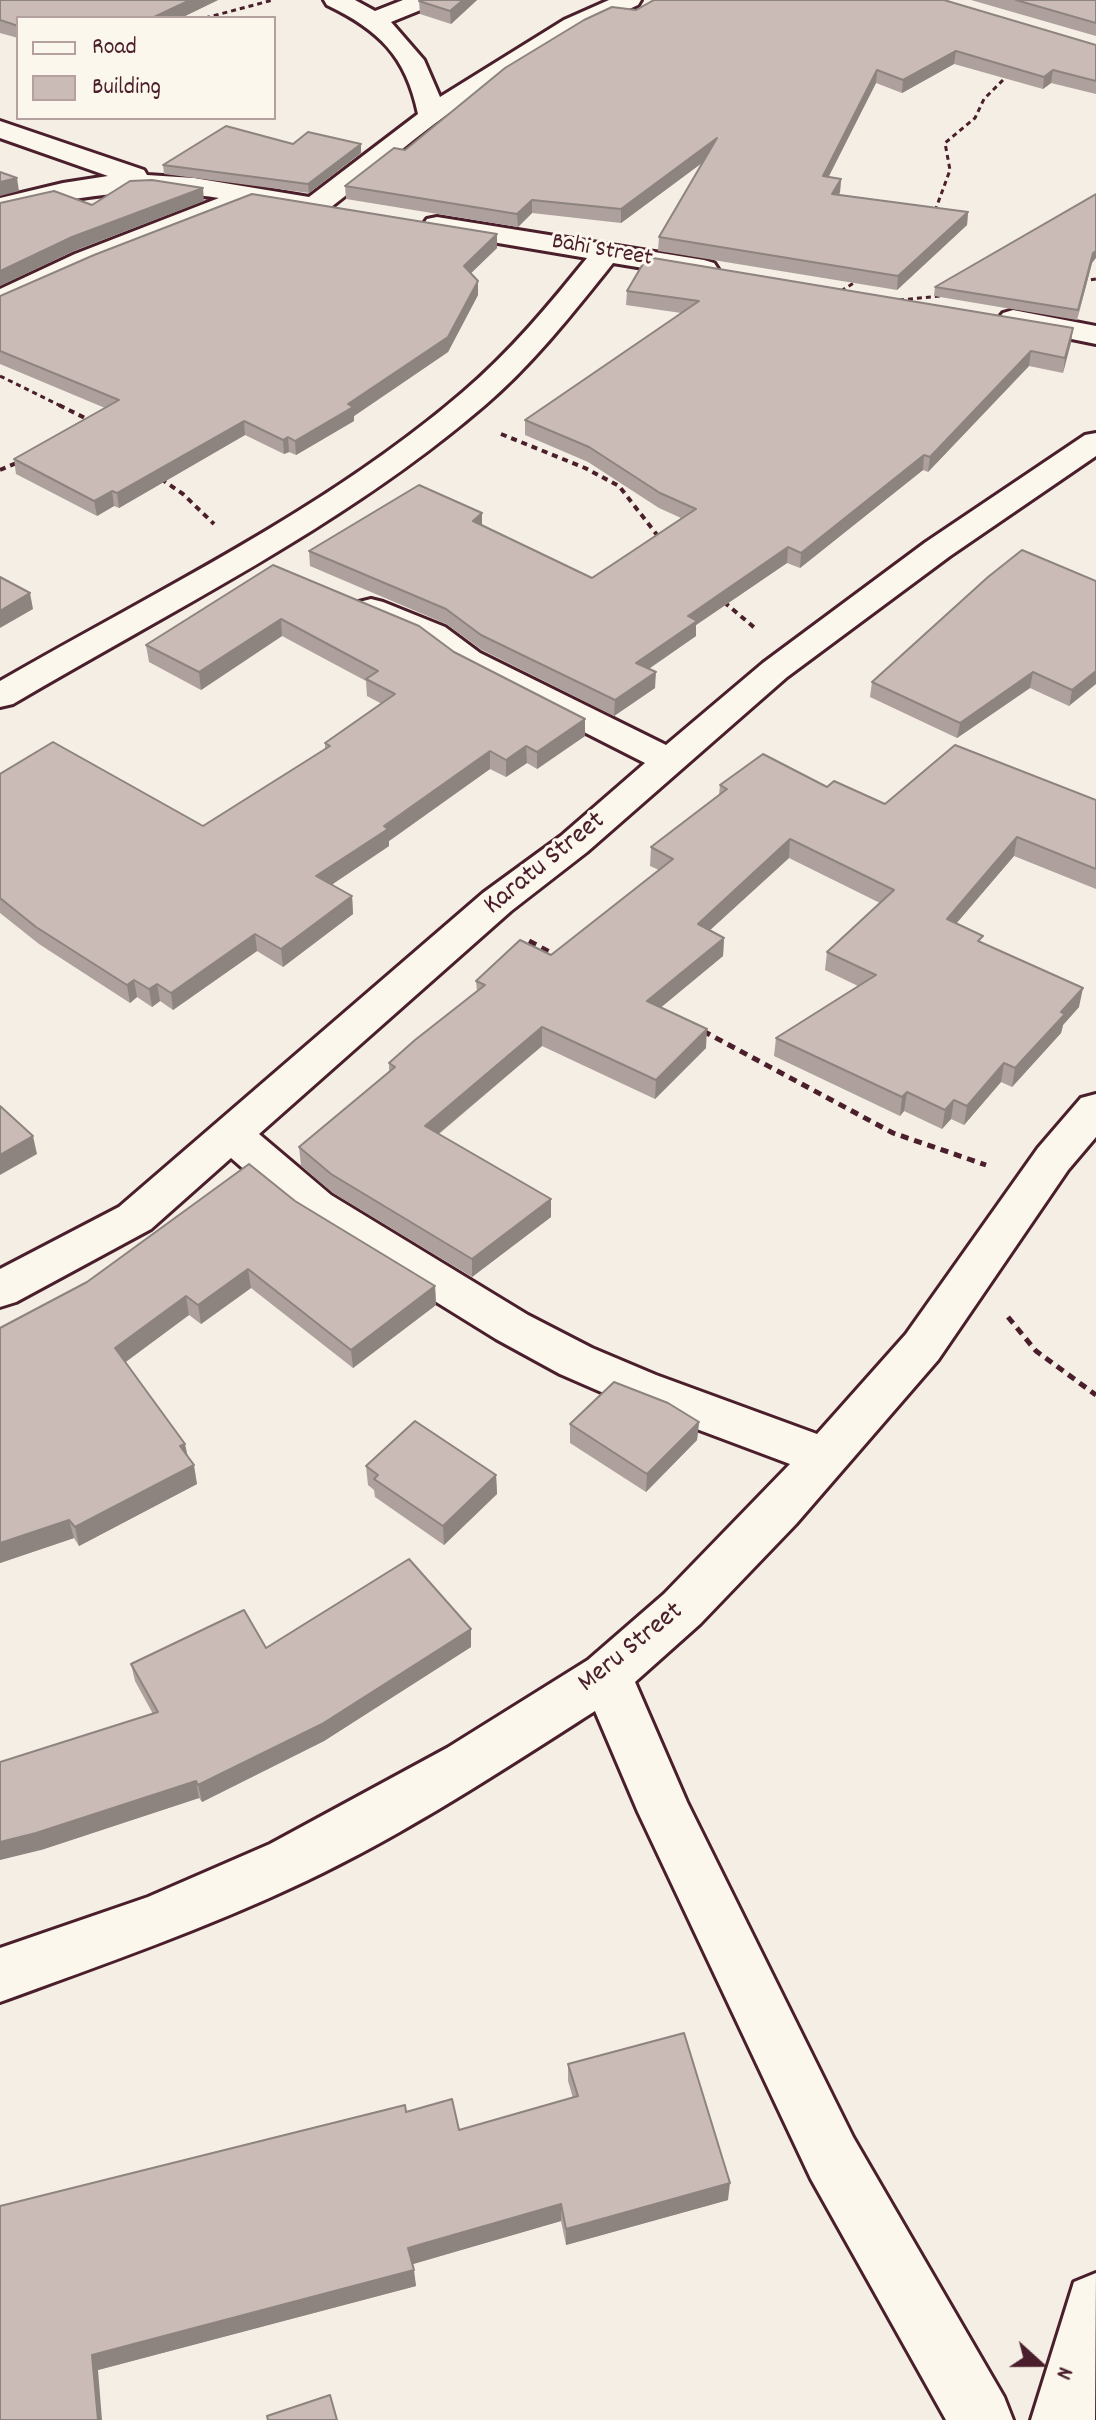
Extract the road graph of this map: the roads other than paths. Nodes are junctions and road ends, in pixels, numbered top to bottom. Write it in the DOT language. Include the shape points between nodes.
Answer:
graph roads {
  1 [pos="336,0"];
  2 [pos="424,0"];
  3 [pos="629,0"];
  4 [pos="373,21"];
  5 [pos="431,115"];
  6 [pos="0,129"];
  7 [pos="28,160"];
  8 [pos="154,183"];
  9 [pos="250,196"];
  10 [pos="0,197"];
  11 [pos="316,205"];
  12 [pos="0,207"];
  13 [pos="346,210"];
  14 [pos="407,220"];
  15 [pos="606,253"];
  16 [pos="729,273"];
  17 [pos="0,300"];
  18 [pos="992,315"];
  19 [pos="1096,335"];
  20 [pos="1096,442"];
  21 [pos="245,554"];
  22 [pos="278,569"];
  23 [pos="346,598"];
  24 [pos="0,696"];
  25 [pos="671,762"];
  26 [pos="1096,1109"];
  27 [pos="233,1136"];
  28 [pos="0,1290"];
  29 [pos="824,1457"];
  30 [pos="606,1676"];
  31 [pos="0,1975"];
  32 [pos="1096,2304"];
  33 [pos="981,2420"];
  34 [pos="1063,2420"];
  1 -- 4 [label="street"];
  2 -- 4 [label="street"];
  3 -- 5 [label="street" via="573,25"];
  4 -- 5 [label="street" via="415,61 427,86"];
  5 -- 11 [label="street"];
  6 -- 7 [label="street"];
  7 -- 8 [label="street"];
  7 -- 10 [label="street"];
  8 -- 9 [label="street"];
  8 -- 12 [label="street" via="93,185"];
  9 -- 11 [label="street"];
  9 -- 17 [label="street"];
  11 -- 13 [label="street"];
  14 -- 15 [label="street, Bahi Street"];
  15 -- 16 [label="street, Bahi Street"];
  15 -- 21 [label="street" via="546,325 455,415 343,494"];
  18 -- 19 [label="street"];
  20 -- 25 [label="street, Karatu Street" via="938,549 775,670"];
  21 -- 22 [label="street"];
  21 -- 24 [label="street"];
  23 -- 25 [label="street" via="433,634 468,660"];
  25 -- 27 [label="street, Karatu Street" via="482,917"];
  26 -- 29 [label="street, Meru Street" via="1039,1179 922,1347"];
  27 -- 28 [label="street, Karatu Street" via="135,1218"];
  27 -- 29 [label="street" via="315,1206 512,1327 639,1388"];
  29 -- 30 [label="street, Meru Street" via="682,1609"];
  30 -- 31 [label="street, Meru Street" via="466,1765 289,1862 159,1919"];
  30 -- 33 [label="street" via="665,1812 832,2158"];
  32 -- 34 [label="street"];
}
